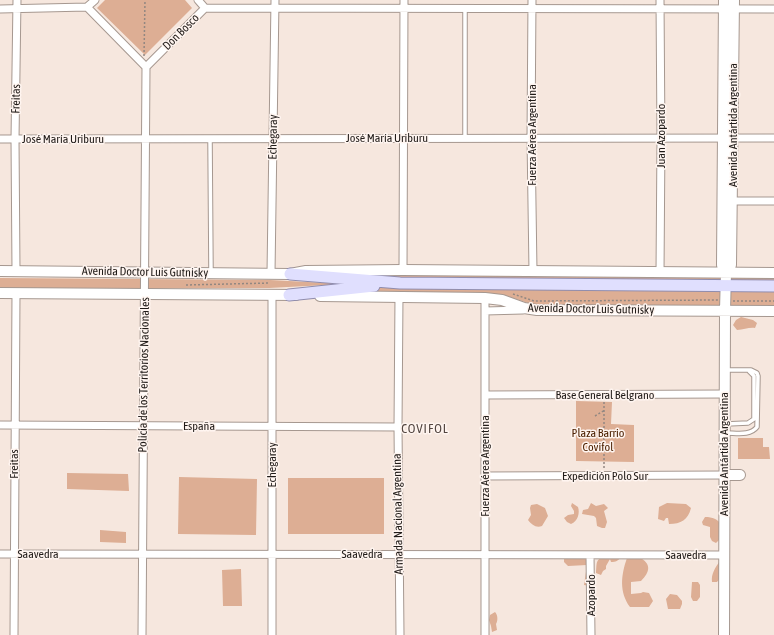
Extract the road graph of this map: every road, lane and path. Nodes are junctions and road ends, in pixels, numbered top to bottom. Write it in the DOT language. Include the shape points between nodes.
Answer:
graph roads {
  1 [pos="18,0"];
  2 [pos="95,0"];
  3 [pos="145,0"];
  4 [pos="198,0"];
  5 [pos="275,0"];
  6 [pos="404,0"];
  7 [pos="532,0"];
  8 [pos="660,0"];
  9 [pos="729,4"];
  10 [pos="87,8"];
  11 [pos="206,8"];
  12 [pos="404,8"];
  13 [pos="532,8"];
  14 [pos="660,8"];
  15 [pos="774,8"];
  16 [pos="0,9"];
  17 [pos="18,9"];
  18 [pos="275,9"];
  19 [pos="465,9"];
  20 [pos="140,60"];
  21 [pos="146,66"];
  22 [pos="0,138"];
  23 [pos="15,138"];
  24 [pos="146,138"];
  25 [pos="210,138"];
  26 [pos="273,138"];
  27 [pos="403,138"];
  28 [pos="466,138"];
  29 [pos="531,138"];
  30 [pos="661,138"];
  31 [pos="728,138"];
  32 [pos="774,138"];
  33 [pos="727,201"];
  34 [pos="774,201"];
  35 [pos="403,270"];
  36 [pos="0,271"];
  37 [pos="16,271"];
  38 [pos="533,271"];
  39 [pos="145,272"];
  40 [pos="211,273"];
  41 [pos="660,273"];
  42 [pos="726,273"];
  43 [pos="774,273"];
  44 [pos="290,274"];
  45 [pos="273,278"];
  46 [pos="400,283"];
  47 [pos="184,285"];
  48 [pos="726,285"];
  49 [pos="774,286"];
  50 [pos="16,293"];
  51 [pos="0,294"];
  52 [pos="513,294"];
  53 [pos="145,295"];
  54 [pos="290,295"];
  55 [pos="272,296"];
  56 [pos="399,296"];
  57 [pos="485,298"];
  58 [pos="774,301"];
  59 [pos="725,305"];
  60 [pos="537,310"];
  61 [pos="485,311"];
  62 [pos="774,311"];
  63 [pos="725,370"];
  64 [pos="747,370"];
  65 [pos="725,394"];
  66 [pos="485,395"];
  67 [pos="604,395"];
  68 [pos="605,410"];
  69 [pos="595,416"];
  70 [pos="0,425"];
  71 [pos="14,425"];
  72 [pos="143,426"];
  73 [pos="272,427"];
  74 [pos="398,427"];
  75 [pos="725,428"];
  76 [pos="595,443"];
  77 [pos="604,444"];
  78 [pos="724,475"];
  79 [pos="740,475"];
  80 [pos="485,476"];
  81 [pos="604,476"];
  82 [pos="0,554"];
  83 [pos="14,554"];
  84 [pos="142,554"];
  85 [pos="272,554"];
  86 [pos="399,554"];
  87 [pos="485,555"];
  88 [pos="590,555"];
  89 [pos="724,555"];
  90 [pos="14,635"];
  91 [pos="142,635"];
  92 [pos="272,635"];
  93 [pos="400,635"];
  94 [pos="484,635"];
  95 [pos="591,635"];
  96 [pos="724,635"];
  1 -- 17 [label="street, Freitas"];
  2 -- 10 [label="street"];
  3 -- 20 [label="path" via="145,55"];
  4 -- 11 [label="street"];
  5 -- 18 [label="street, Echegaray"];
  6 -- 12 [label="street"];
  7 -- 13 [label="street, Fuerza Aérea Argentina"];
  8 -- 14 [label="street, Juan Azopardo"];
  9 -- 14 [label="street, Don Bosco"];
  9 -- 15 [label="street, Don Bosco"];
  9 -- 31 [label="main road, Avenida Antártida Argentina"];
  10 -- 17 [label="street"];
  10 -- 20 [label="street"];
  11 -- 18 [label="street, Don Bosco"];
  11 -- 21 [label="street, Don Bosco"];
  12 -- 18 [label="street, Don Bosco"];
  12 -- 19 [label="street, Don Bosco"];
  12 -- 27 [label="street"];
  13 -- 14 [label="street, Don Bosco"];
  13 -- 19 [label="street, Don Bosco"];
  13 -- 29 [label="street, Fuerza Aérea Argentina"];
  14 -- 30 [label="street, Juan Azopardo"];
  16 -- 17 [label="street"];
  17 -- 23 [label="street, Freitas"];
  18 -- 26 [label="street, Echegaray"];
  19 -- 28 [label="lane"];
  20 -- 21 [label="street"];
  21 -- 24 [label="street, Policía de los Territorios Nacionales"];
  22 -- 23 [label="street, José María Uriburu"];
  23 -- 24 [label="street, José María Uriburu"];
  23 -- 37 [label="street, Freitas"];
  24 -- 25 [label="street, José María Uriburu"];
  24 -- 39 [label="street, Policía de los Territorios Nacionales"];
  25 -- 26 [label="street, José María Uriburu"];
  25 -- 40 [label="lane"];
  26 -- 27 [label="street, José María Uriburu"];
  26 -- 45 [label="street, Echegaray"];
  27 -- 28 [label="street, José María Uriburu"];
  27 -- 35 [label="street"];
  28 -- 29 [label="street, José María Uriburu"];
  29 -- 30 [label="street, José María Uriburu"];
  29 -- 38 [label="street, Fuerza Aérea Argentina"];
  30 -- 31 [label="street, José María Uriburu"];
  30 -- 41 [label="street, Juan Azopardo"];
  31 -- 32 [label="street, José María Uriburu"];
  31 -- 33 [label="main road, Avenida Antártida Argentina"];
  33 -- 34 [label="street"];
  33 -- 42 [label="main road, Avenida Antártida Argentina" via="730,265"];
  35 -- 38 [label="main road, Avenida Doctor Luis Gutnisky"];
  35 -- 44 [label="main road, Avenida Doctor Luis Gutnisky" via="306,271"];
  36 -- 37 [label="main road, Avenida Doctor Luis Gutnisky"];
  37 -- 39 [label="main road, Avenida Doctor Luis Gutnisky"];
  38 -- 41 [label="main road, Avenida Doctor Luis Gutnisky"];
  39 -- 40 [label="main road, Avenida Doctor Luis Gutnisky"];
  39 -- 53 [label="street, Policía de los Territorios Nacionales"];
  40 -- 45 [label="main road, Avenida Doctor Luis Gutnisky"];
  41 -- 42 [label="main road, Avenida Doctor Luis Gutnisky"];
  42 -- 43 [label="main road, Avenida Doctor Luis Gutnisky"];
  42 -- 48 [label="main road, Avenida Antártida Argentina"];
  44 -- 45 [label="main road, Avenida Doctor Luis Gutnisky"];
  44 -- 46 [label="main road, Avenida Doctor Luis Gutnisky"];
  45 -- 47 [label="path" via="263,284"];
  46 -- 48 [label="main road, Avenida Doctor Luis Gutnisky"];
  46 -- 54 [label="main road, Avenida Doctor Luis Gutnisky"];
  48 -- 49 [label="main road, Avenida Doctor Luis Gutnisky"];
  48 -- 59 [label="main road, Avenida Antártida Argentina"];
  50 -- 51 [label="main road, Avenida Doctor Luis Gutnisky"];
  50 -- 53 [label="main road, Avenida Doctor Luis Gutnisky"];
  50 -- 71 [label="street, Freitas"];
  52 -- 59 [label="path" via="534,300"];
  53 -- 55 [label="main road, Avenida Doctor Luis Gutnisky"];
  53 -- 72 [label="street, Policía de los Territorios Nacionales"];
  54 -- 55 [label="main road, Avenida Doctor Luis Gutnisky"];
  54 -- 56 [label="main road, Avenida Doctor Luis Gutnisky"];
  55 -- 73 [label="street, Echegaray"];
  56 -- 57 [label="main road, Avenida Doctor Luis Gutnisky"];
  56 -- 74 [label="street, Armada Nacional Argentina"];
  57 -- 60 [label="main road, Avenida Doctor Luis Gutnisky"];
  57 -- 61 [label="street, Fuerza Aérea Argentina"];
  58 -- 59 [label="path"];
  59 -- 60 [label="main road, Avenida Doctor Luis Gutnisky"];
  59 -- 62 [label="main road, Avenida Doctor Luis Gutnisky"];
  59 -- 63 [label="main road, Avenida Antártida Argentina"];
  60 -- 61 [label="street"];
  61 -- 66 [label="street, Fuerza Aérea Argentina"];
  63 -- 64 [label="lane"];
  63 -- 65 [label="main road, Avenida Antártida Argentina"];
  64 -- 75 [label="lane" via="754,376 754,416 751,422"];
  64 -- 75 [label="lane" via="754,371 758,376 758,424 755,430 747,433"];
  65 -- 67 [label="street, Base General Belgrano"];
  65 -- 75 [label="main road, Avenida Antártida Argentina"];
  66 -- 67 [label="street, Base General Belgrano"];
  66 -- 80 [label="street, Fuerza Aérea Argentina"];
  67 -- 68 [label="path"];
  68 -- 69 [label="path"];
  68 -- 77 [label="path"];
  70 -- 71 [label="street, España"];
  71 -- 72 [label="street, España"];
  71 -- 83 [label="street, Freitas"];
  72 -- 73 [label="street, España"];
  72 -- 84 [label="street, Policía de los Territorios Nacionales"];
  73 -- 74 [label="street, España"];
  73 -- 85 [label="street, Echegaray"];
  74 -- 86 [label="street, Armada Nacional Argentina"];
  75 -- 78 [label="main road, Avenida Antártida Argentina"];
  76 -- 77 [label="path"];
  77 -- 81 [label="path"];
  78 -- 79 [label="main road"];
  78 -- 81 [label="street, Expedición Polo Sur"];
  78 -- 89 [label="main road, Avenida Antártida Argentina"];
  80 -- 81 [label="street, Expedición Polo Sur"];
  80 -- 87 [label="street, Fuerza Aérea Argentina"];
  82 -- 83 [label="street, Saavedra"];
  83 -- 84 [label="street, Saavedra"];
  83 -- 90 [label="street, Freitas"];
  84 -- 85 [label="street, Saavedra"];
  84 -- 91 [label="street, Policía de los Territorios Nacionales"];
  85 -- 86 [label="street, Saavedra"];
  85 -- 92 [label="street, Echegaray"];
  86 -- 87 [label="street, Saavedra"];
  86 -- 93 [label="street, Armada Nacional Argentina"];
  87 -- 88 [label="street, Saavedra"];
  87 -- 94 [label="street, Fuerza Aérea Argentina"];
  88 -- 89 [label="street, Saavedra"];
  88 -- 95 [label="street, Azopardo"];
  89 -- 96 [label="main road, Avenida Antártida Argentina"];
}
